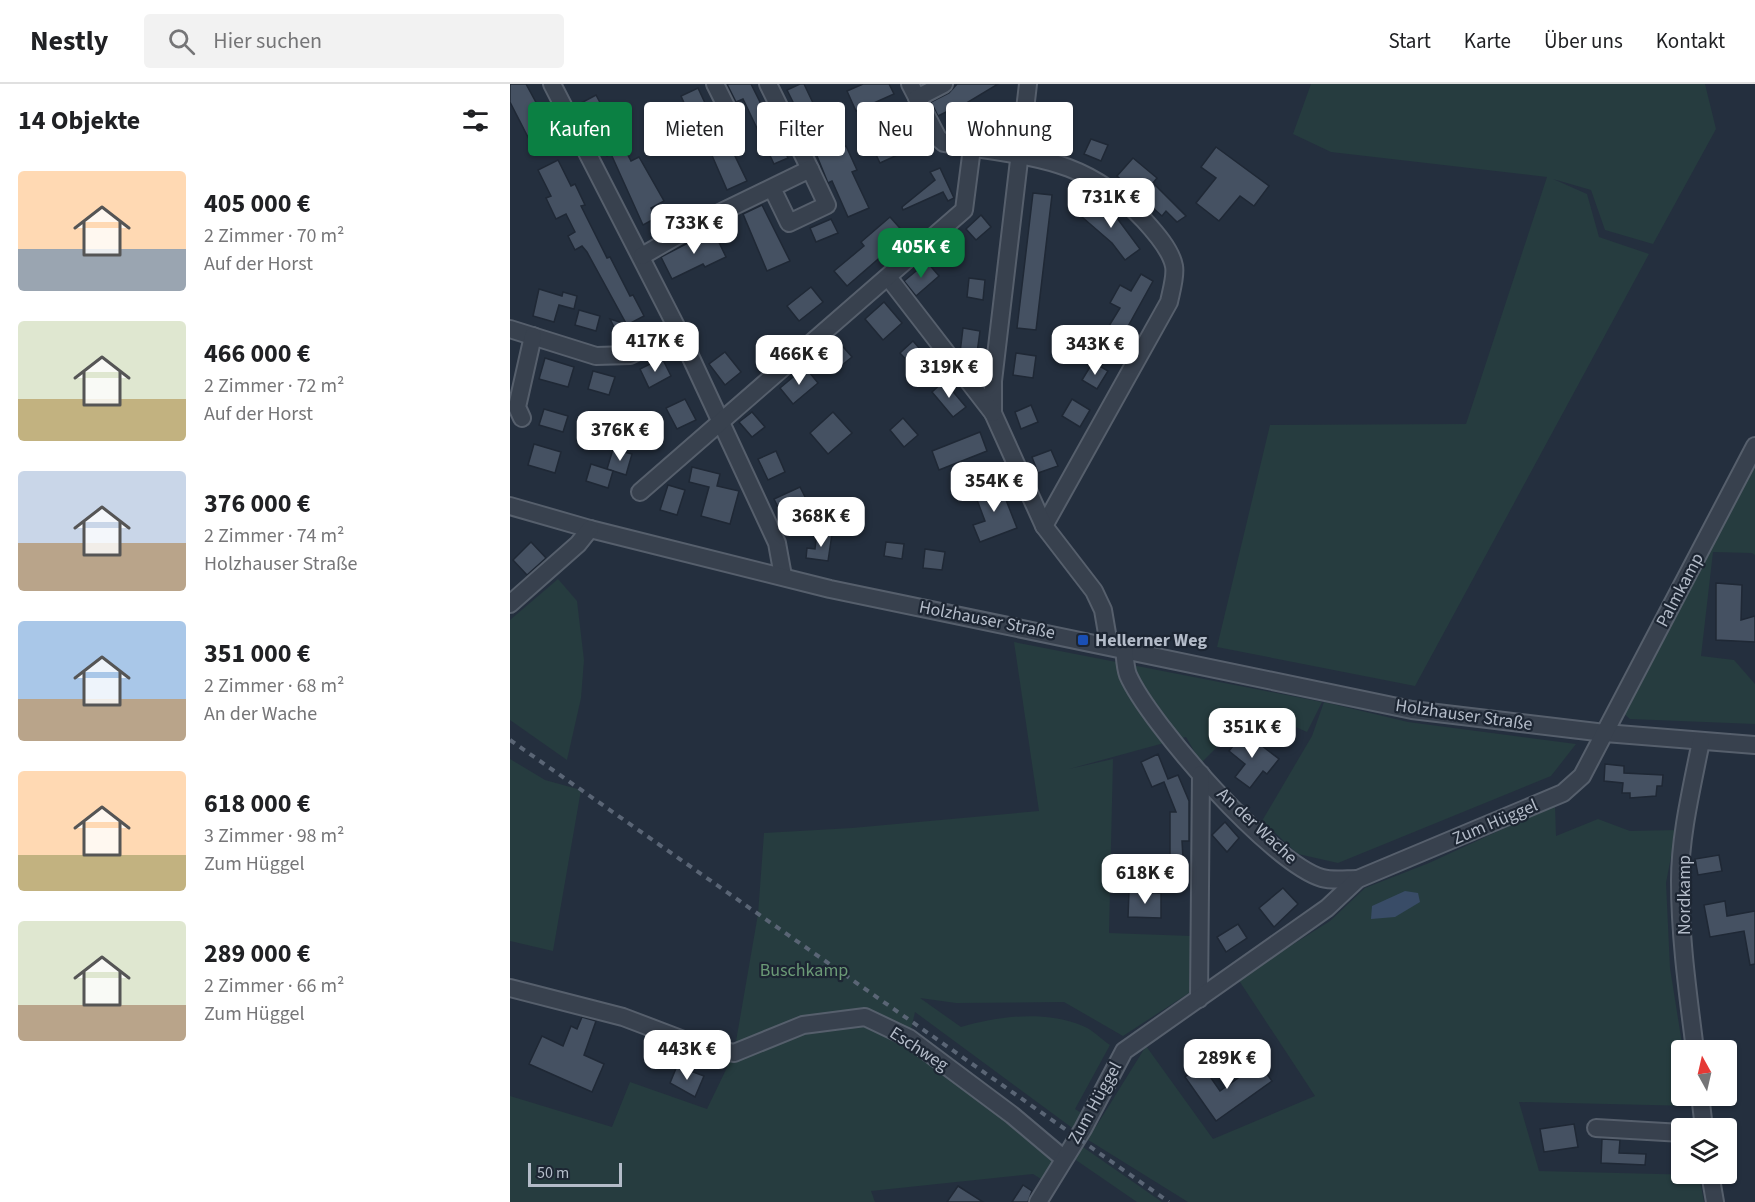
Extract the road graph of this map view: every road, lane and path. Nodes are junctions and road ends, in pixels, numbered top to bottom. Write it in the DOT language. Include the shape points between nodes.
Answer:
graph roads {
  1 [pos="552,84"];
  2 [pos="715,84"];
  3 [pos="768,84"];
  4 [pos="944,84"];
  5 [pos="1028,84"];
  6 [pos="914,91"];
  7 [pos="724,102"];
  8 [pos="1026,102"];
  9 [pos="946,143"];
  10 [pos="971,156"];
  11 [pos="1020,156"];
  12 [pos="1028,156"];
  13 [pos="810,169"];
  14 [pos="772,188"];
  15 [pos="642,256"];
  16 [pos="888,277"];
  17 [pos="510,329"];
  18 [pos="679,332"];
  19 [pos="533,336"];
  20 [pos="993,413"];
  21 [pos="522,418"];
  22 [pos="720,421"];
  23 [pos="1755,446"];
  24 [pos="640,492"];
  25 [pos="510,506"];
  26 [pos="1044,526"];
  27 [pos="590,530"];
  28 [pos="783,576"];
  29 [pos="510,604"];
  30 [pos="1116,646"];
  31 [pos="1605,734"];
  32 [pos="1701,741"];
  33 [pos="1755,745"];
  34 [pos="1201,774"];
  35 [pos="1322,878"];
  36 [pos="1358,879"];
  37 [pos="510,988"];
  38 [pos="1198,999"];
  39 [pos="1694,1040"];
  40 [pos="1596,1128"];
  41 [pos="1671,1132"];
  42 [pos="1063,1158"];
  43 [pos="1712,1184"];
  44 [pos="1038,1202"];
  45 [pos="1714,1202"];
  1 -- 15 [label="street"];
  2 -- 7 [label="street"];
  3 -- 13 [label="street"];
  4 -- 6 [label="street"];
  5 -- 8 [label="street"];
  6 -- 9 [label="street" via="938,138"];
  10 -- 16 [label="street" via="964,210"];
  11 -- 20 [label="street" via="993,381"];
  12 -- 26 [label="street" via="1096,179 1124,199 1157,234 1174,266 1169,302"];
  13 -- 14 [label="street"];
  13 -- 14 [label="street" via="827,205 789,223"];
  14 -- 15 [label="street" via="702,221"];
  15 -- 18 [label="street"];
  16 -- 20 [label="street"];
  16 -- 22 [label="street"];
  17 -- 19 [label="street"];
  18 -- 19 [label="street" via="630,355 597,356"];
  18 -- 22 [label="street"];
  19 -- 21 [label="street" via="517,407"];
  20 -- 26 [label="street"];
  22 -- 24 [label="street"];
  22 -- 28 [label="street" via="777,543"];
  23 -- 31 [label="street, Palmkamp"];
  25 -- 27 [label="street, Holzhauser Straße"];
  26 -- 30 [label="street" via="1094,591"];
  27 -- 28 [label="street, Holzhauser Straße"];
  27 -- 29 [label="street"];
  28 -- 30 [label="street, Holzhauser Straße" via="830,589"];
  30 -- 31 [label="street, Holzhauser Straße" via="1412,710"];
  30 -- 34 [label="street, An der Wache" via="1143,701"];
  31 -- 32 [label="street, Holzhauser Straße"];
  31 -- 36 [label="street, Zum Hüggel" via="1582,776 1563,793"];
  32 -- 33 [label="street, Holzhauser Straße"];
  32 -- 39 [label="street, Nordkamp" via="1688,805 1680,880"];
  34 -- 35 [label="street, An der Wache" via="1289,861"];
  34 -- 38 [label="street"];
  35 -- 36 [label="street, Zum Hüggel"];
  36 -- 38 [label="street, Zum Hüggel" via="1327,908"];
  37 -- 42 [label="street, Eschweg" via="623,1017 694,1044 734,1053 803,1025 865,1017 909,1038"];
  38 -- 42 [label="street, Zum Hüggel" via="1124,1052"];
  40 -- 41 [label="street"];
  42 -- 44 [label="street, Zum Hüggel"];
  43 -- 45 [label="street"];
}
